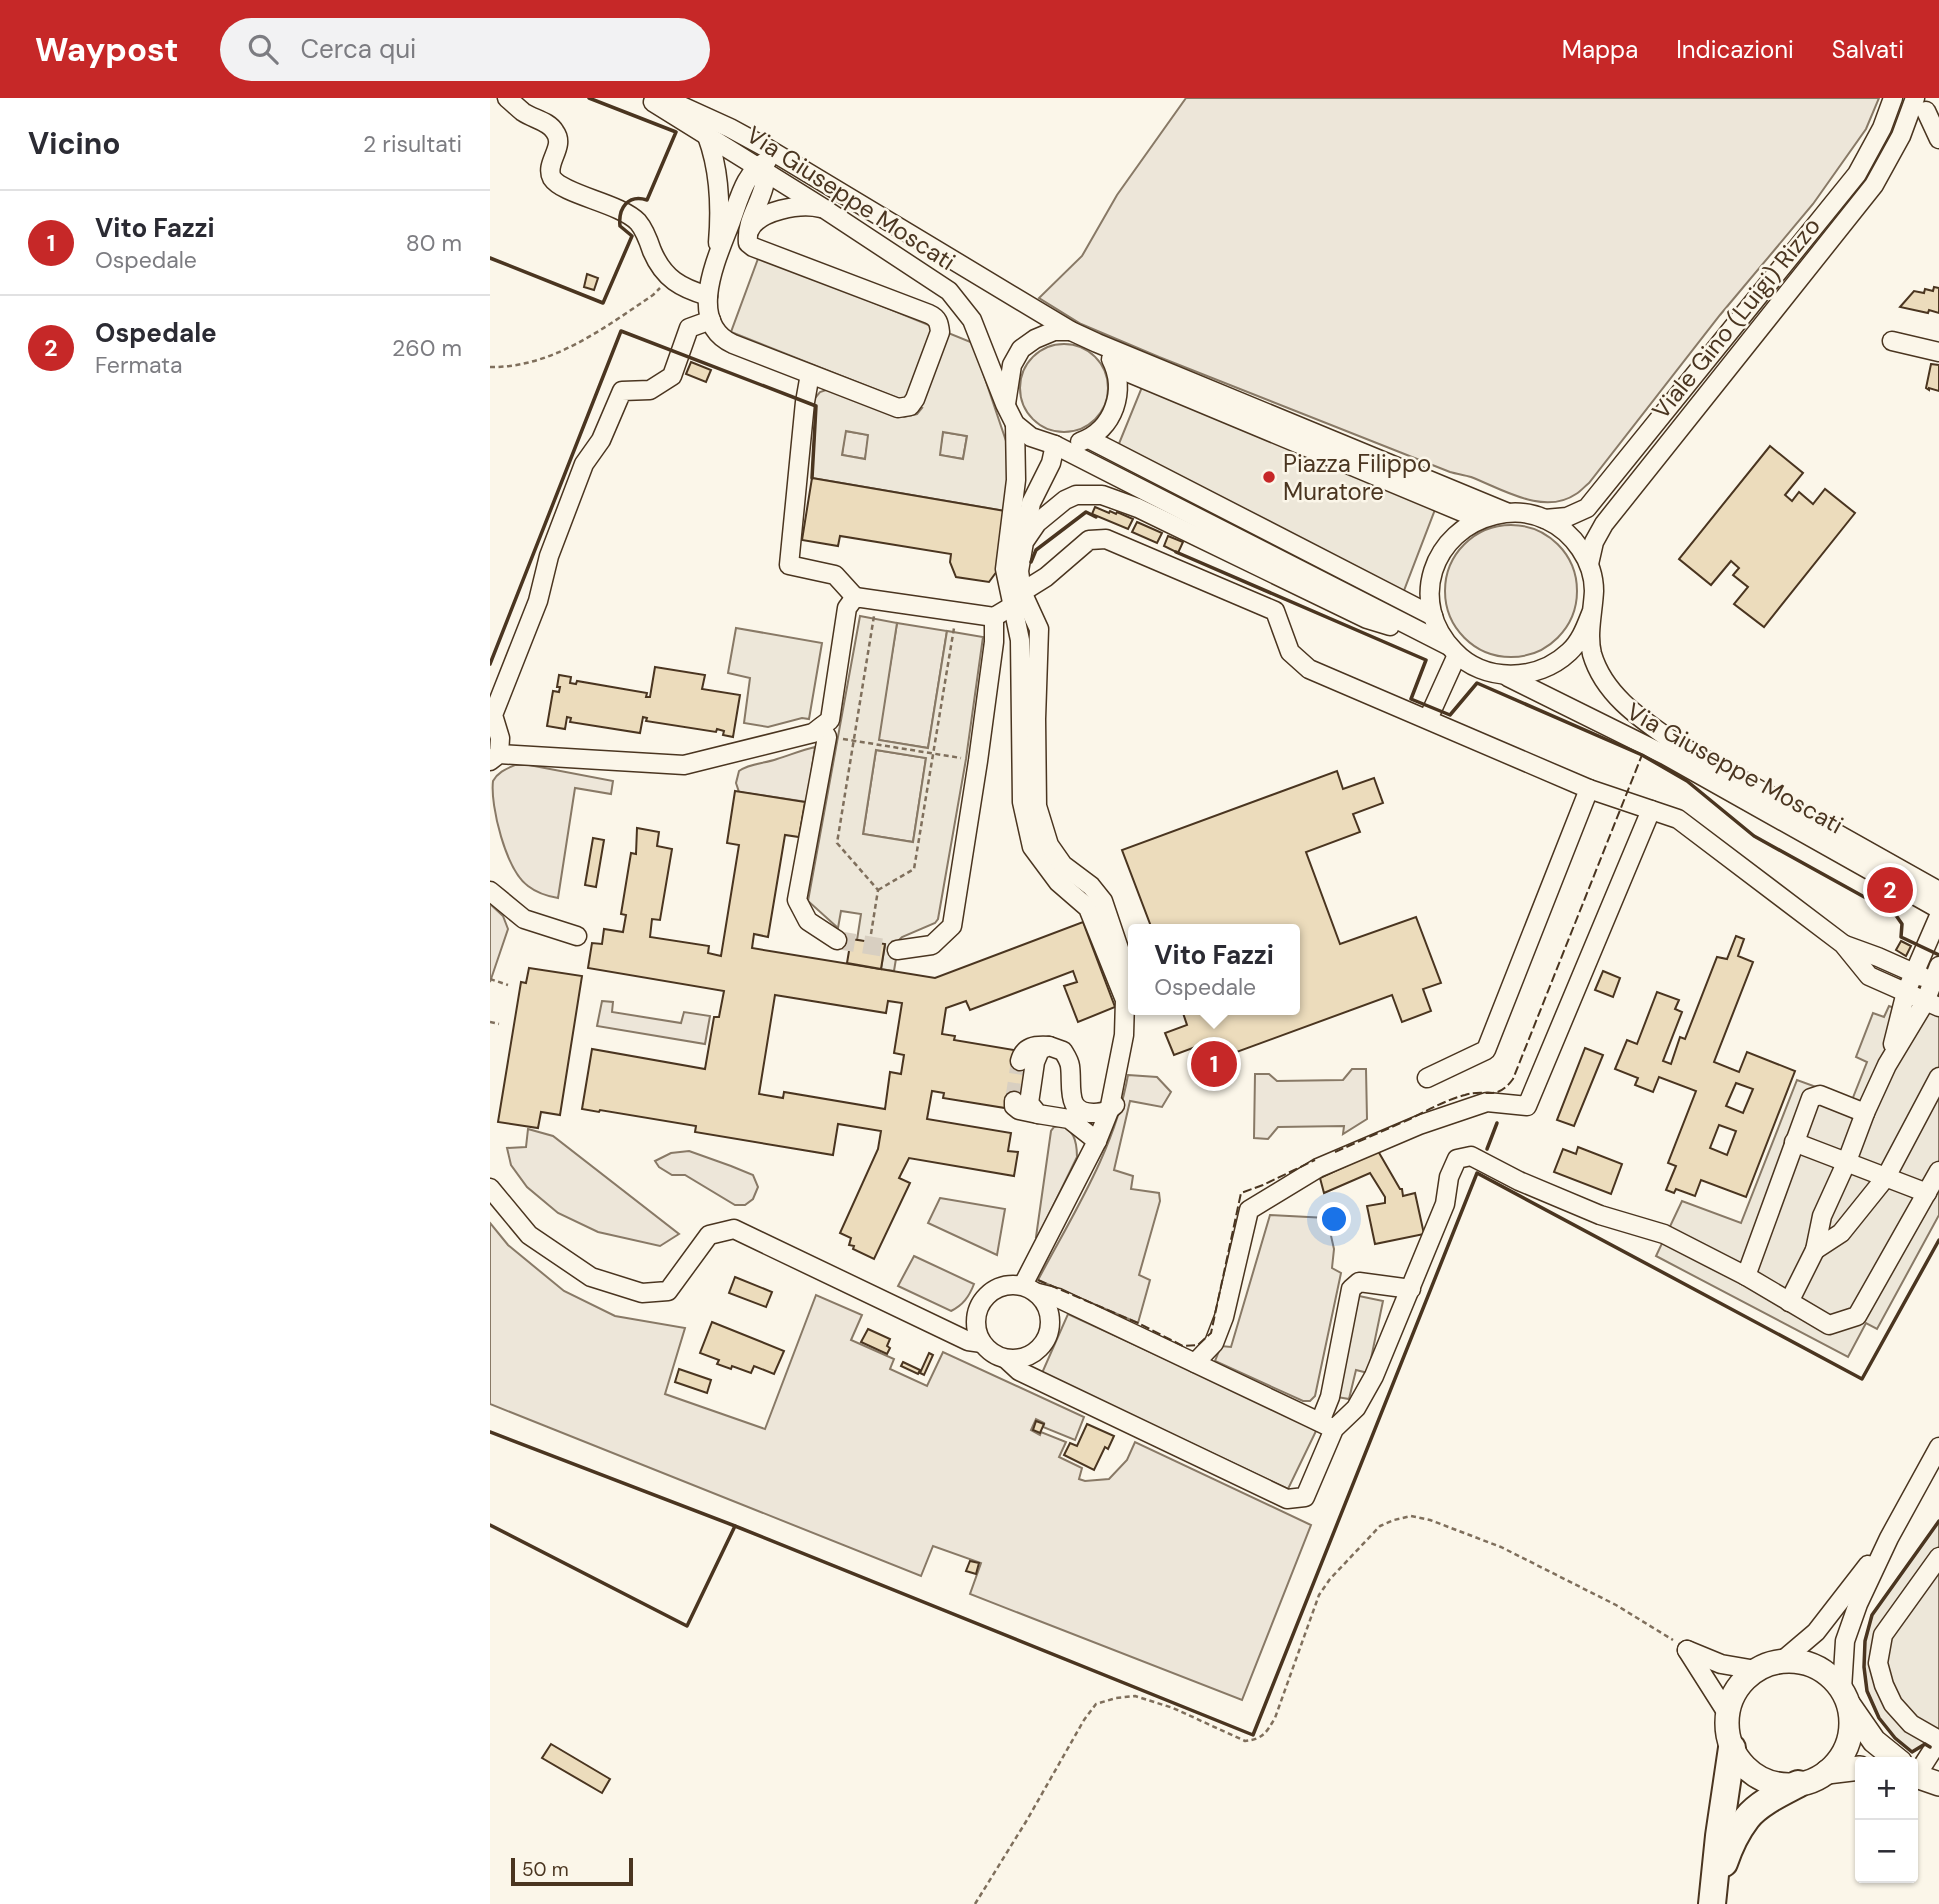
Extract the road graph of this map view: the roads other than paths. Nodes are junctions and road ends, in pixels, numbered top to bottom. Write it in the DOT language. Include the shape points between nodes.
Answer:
graph roads {
  1 [pos="507,98"];
  2 [pos="1893,98"];
  3 [pos="653,99"];
  4 [pos="1921,105"];
  5 [pos="707,136"];
  6 [pos="1939,139"];
  7 [pos="754,141"];
  8 [pos="784,158"];
  9 [pos="762,167"];
  10 [pos="822,208"];
  11 [pos="748,239"];
  12 [pos="716,257"];
  13 [pos="708,296"];
  14 [pos="711,320"];
  15 [pos="1071,331"];
  16 [pos="1892,341"];
  17 [pos="1097,343"];
  18 [pos="1939,352"];
  19 [pos="1115,367"];
  20 [pos="810,374"];
  21 [pos="1006,404"];
  22 [pos="1015,424"];
  23 [pos="1090,439"];
  24 [pos="1055,446"];
  25 [pos="1506,512"];
  26 [pos="1479,519"];
  27 [pos="1545,519"];
  28 [pos="1021,551"];
  29 [pos="1589,564"];
  30 [pos="855,597"];
  31 [pos="1018,598"];
  32 [pos="1592,611"];
  33 [pos="1433,616"];
  34 [pos="994,617"];
  35 [pos="1448,647"];
  36 [pos="1505,675"];
  37 [pos="1427,719"];
  38 [pos="824,732"];
  39 [pos="494,758"];
  40 [pos="1589,789"];
  41 [pos="1651,810"];
  42 [pos="490,891"];
  43 [pos="1939,891"];
  44 [pos="1939,909"];
  45 [pos="1939,916"];
  46 [pos="577,936"];
  47 [pos="837,940"];
  48 [pos="1843,944"];
  49 [pos="897,950"];
  50 [pos="1914,972"];
  51 [pos="1937,977"];
  52 [pos="1128,978"];
  53 [pos="1906,992"];
  54 [pos="1932,1004"];
  55 [pos="1134,1015"];
  56 [pos="1049,1046"];
  57 [pos="1020,1061"];
  58 [pos="1887,1065"];
  59 [pos="1939,1076"];
  60 [pos="1426,1078"];
  61 [pos="1014,1101"];
  62 [pos="1109,1111"];
  63 [pos="1866,1113"];
  64 [pos="1038,1114"];
  65 [pos="1097,1141"];
  66 [pos="1794,1142"];
  67 [pos="1847,1161"];
  68 [pos="1939,1171"];
  69 [pos="1886,1177"];
  70 [pos="490,1188"];
  71 [pos="1927,1193"];
  72 [pos="1815,1250"];
  73 [pos="1746,1276"];
  74 [pos="1030,1289"];
  75 [pos="1410,1289"];
  76 [pos="1789,1302"];
  77 [pos="982,1343"];
  78 [pos="1006,1359"];
  79 [pos="1195,1363"];
  80 [pos="1327,1426"];
  81 [pos="1939,1447"];
  82 [pos="1889,1538"];
  83 [pos="1939,1557"];
  84 [pos="1782,1661"];
  85 [pos="1756,1670"];
  86 [pos="1845,1696"];
  87 [pos="1727,1713"];
  88 [pos="1939,1740"];
  89 [pos="1732,1748"];
  90 [pos="1893,1757"];
  91 [pos="1918,1762"];
  92 [pos="1855,1769"];
  93 [pos="1828,1772"];
  94 [pos="1918,1775"];
  95 [pos="1798,1784"];
  96 [pos="1939,1784"];
  97 [pos="1713,1896"];
  1 -- 13 [label="street" via="558,135 550,167 560,185 621,210 638,222 670,279"];
  2 -- 27 [label="street, Viale Gino (Luigi) Rizzo" via="1857,174 1587,508 1567,517"];
  3 -- 5 [label="street, Via Giuseppe Moscati"];
  3 -- 7 [label="street, Via Giuseppe Moscati"];
  4 -- 6 [label="street"];
  4 -- 29 [label="street, Viale Gino (Luigi) Rizzo" via="1874,185 1604,524"];
  5 -- 9 [label="street, Via Giuseppe Moscati"];
  5 -- 12 [label="street" via="719,217"];
  7 -- 8 [label="street, Via Giuseppe Moscati"];
  7 -- 9 [label="street" via="761,148"];
  8 -- 9 [label="street"];
  8 -- 15 [label="street, Via Giuseppe Moscati"];
  9 -- 10 [label="street, Via Giuseppe Moscati"];
  9 -- 11 [label="street" via="764,186"];
  9 -- 12 [label="street" via="752,171"];
  10 -- 11 [label="street" via="778,211 751,226"];
  10 -- 21 [label="street, Via Giuseppe Moscati" via="949,291 972,320"];
  11 -- 12 [label="street"];
  11 -- 20 [label="street" via="754,247 929,314 939,323 940,332 910,406 898,408"];
  12 -- 13 [label="street"];
  13 -- 14 [label="street"];
  14 -- 20 [label="street" via="722,339"];
  14 -- 39 [label="street" via="689,328 671,376 649,390 622,391 601,440 584,464 493,715 500,738"];
  15 -- 17 [label="street, Via Giuseppe Moscati"];
  15 -- 21 [label="street" via="1054,331 1021,349 1013,365"];
  16 -- 18 [label="street"];
  17 -- 19 [label="street, Via Giuseppe Moscati"];
  17 -- 25 [label="street, Via Giuseppe Moscati"];
  19 -- 23 [label="street" via="1118,393 1113,413"];
  19 -- 26 [label="street"];
  20 -- 30 [label="street" via="789,565 835,575"];
  21 -- 22 [label="street, Via Giuseppe Moscati"];
  22 -- 24 [label="street, Via Giuseppe Moscati" via="1031,437"];
  22 -- 31 [label="street" via="1016,480 1005,569"];
  23 -- 24 [label="street"];
  23 -- 33 [label="street"];
  24 -- 28 [label="street" via="1031,503"];
  24 -- 35 [label="street, Via Giuseppe Moscati"];
  25 -- 26 [label="street, Via Giuseppe Moscati"];
  25 -- 27 [label="street, Via Giuseppe Moscati"];
  26 -- 33 [label="street, Via Giuseppe Moscati" via="1459,531 1433,570"];
  27 -- 29 [label="street, Via Giuseppe Moscati" via="1578,545"];
  28 -- 31 [label="street"];
  28 -- 35 [label="street" via="1037,523 1065,500 1102,495 1149,513 1367,619"];
  29 -- 32 [label="street, Via Giuseppe Moscati" via="1594,587"];
  30 -- 34 [label="street"];
  30 -- 38 [label="street" via="848,608 830,720"];
  31 -- 34 [label="street"];
  31 -- 37 [label="street" via="1090,540 1106,539 1275,611 1290,652 1309,669"];
  31 -- 52 [label="street" via="1039,629 1037,806 1049,845 1063,865 1103,901"];
  31 -- 62 [label="street" via="1022,802 1032,847 1058,882 1088,908 1125,1000 1124,1035"];
  32 -- 36 [label="street, Via Giuseppe Moscati" via="1584,634 1551,666 1529,674"];
  32 -- 43 [label="street, Via Giuseppe Moscati" via="1592,655 1617,697 1635,716"];
  33 -- 35 [label="street, Via Giuseppe Moscati"];
  34 -- 49 [label="street" via="978,761 952,926 932,945"];
  35 -- 36 [label="street, Via Giuseppe Moscati" via="1472,665"];
  35 -- 37 [label="street"];
  36 -- 44 [label="street, Via Giuseppe Moscati" via="1665,755"];
  37 -- 40 [label="street"];
  38 -- 39 [label="street" via="684,765"];
  38 -- 47 [label="street" via="797,900 808,921"];
  40 -- 41 [label="street"];
  40 -- 60 [label="street" via="1486,1051"];
  41 -- 48 [label="street" via="1678,819"];
  41 -- 79 [label="street" via="1527,1106 1487,1102 1419,1125 1318,1168 1249,1210 1224,1317 1214,1343"];
  42 -- 46 [label="street" via="524,919"];
  45 -- 50 [label="street"];
  48 -- 50 [label="street"];
  48 -- 53 [label="street" via="1869,976"];
  50 -- 51 [label="street"];
  50 -- 53 [label="street"];
  51 -- 54 [label="street"];
  53 -- 54 [label="street"];
  53 -- 58 [label="street"];
  54 -- 58 [label="street"];
  55 -- 62 [label="street" via="1119,1101"];
  56 -- 57 [label="street" via="1027,1049"];
  56 -- 62 [label="street" via="1063,1051 1070,1063 1072,1099 1080,1110"];
  56 -- 64 [label="street" via="1040,1050 1035,1062 1029,1103"];
  58 -- 63 [label="street"];
  59 -- 69 [label="street"];
  61 -- 64 [label="street" via="1019,1110"];
  62 -- 65 [label="street"];
  63 -- 66 [label="street" via="1820,1095 1811,1098"];
  63 -- 67 [label="street"];
  64 -- 65 [label="street" via="1069,1119"];
  65 -- 74 [label="street"];
  66 -- 67 [label="street"];
  66 -- 73 [label="street"];
  67 -- 69 [label="street"];
  67 -- 72 [label="street" via="1822,1216"];
  68 -- 71 [label="street"];
  69 -- 71 [label="street"];
  69 -- 72 [label="street" via="1841,1233"];
  70 -- 77 [label="street" via="529,1236 591,1277 642,1293 668,1291 709,1236 734,1229 968,1341"];
  71 -- 76 [label="street" via="1857,1316 1829,1325"];
  72 -- 76 [label="street"];
  73 -- 75 [label="street" via="1664,1234 1600,1215 1471,1156 1457,1159 1445,1204"];
  73 -- 76 [label="street"];
  74 -- 77 [label="street" via="1010,1284 987,1295 976,1318"];
  74 -- 78 [label="street" via="1046,1303 1050,1314 1047,1338 1030,1355"];
  74 -- 79 [label="street"];
  75 -- 80 [label="street" via="1356,1408"];
  75 -- 80 [label="street" via="1359,1282 1351,1289"];
  77 -- 78 [label="street"];
  78 -- 80 [label="street" via="1019,1371 1287,1499 1305,1497"];
  79 -- 80 [label="street"];
  81 -- 82 [label="street"];
  82 -- 84 [label="street" via="1816,1632"];
  82 -- 86 [label="street" via="1845,1641"];
  83 -- 88 [label="street" via="1883,1635 1878,1663 1894,1704 1911,1724"];
  84 -- 85 [label="main road"];
  84 -- 86 [label="main road" via="1816,1667 1830,1676"];
  85 -- 87 [label="main road" via="1742,1682"];
  85 -- 87 [label="street" via="1721,1664 1687,1650"];
  86 -- 90 [label="main road" via="1874,1741"];
  86 -- 93 [label="main road" via="1851,1733"];
  87 -- 89 [label="main road"];
  88 -- 91 [label="street"];
  89 -- 95 [label="main road" via="1740,1762 1759,1777"];
  89 -- 97 [label="highway"];
  92 -- 93 [label="main road"];
  93 -- 95 [label="main road"];
  94 -- 96 [label="main road"];
  95 -- 97 [label="highway" via="1747,1817 1729,1849"];
}
